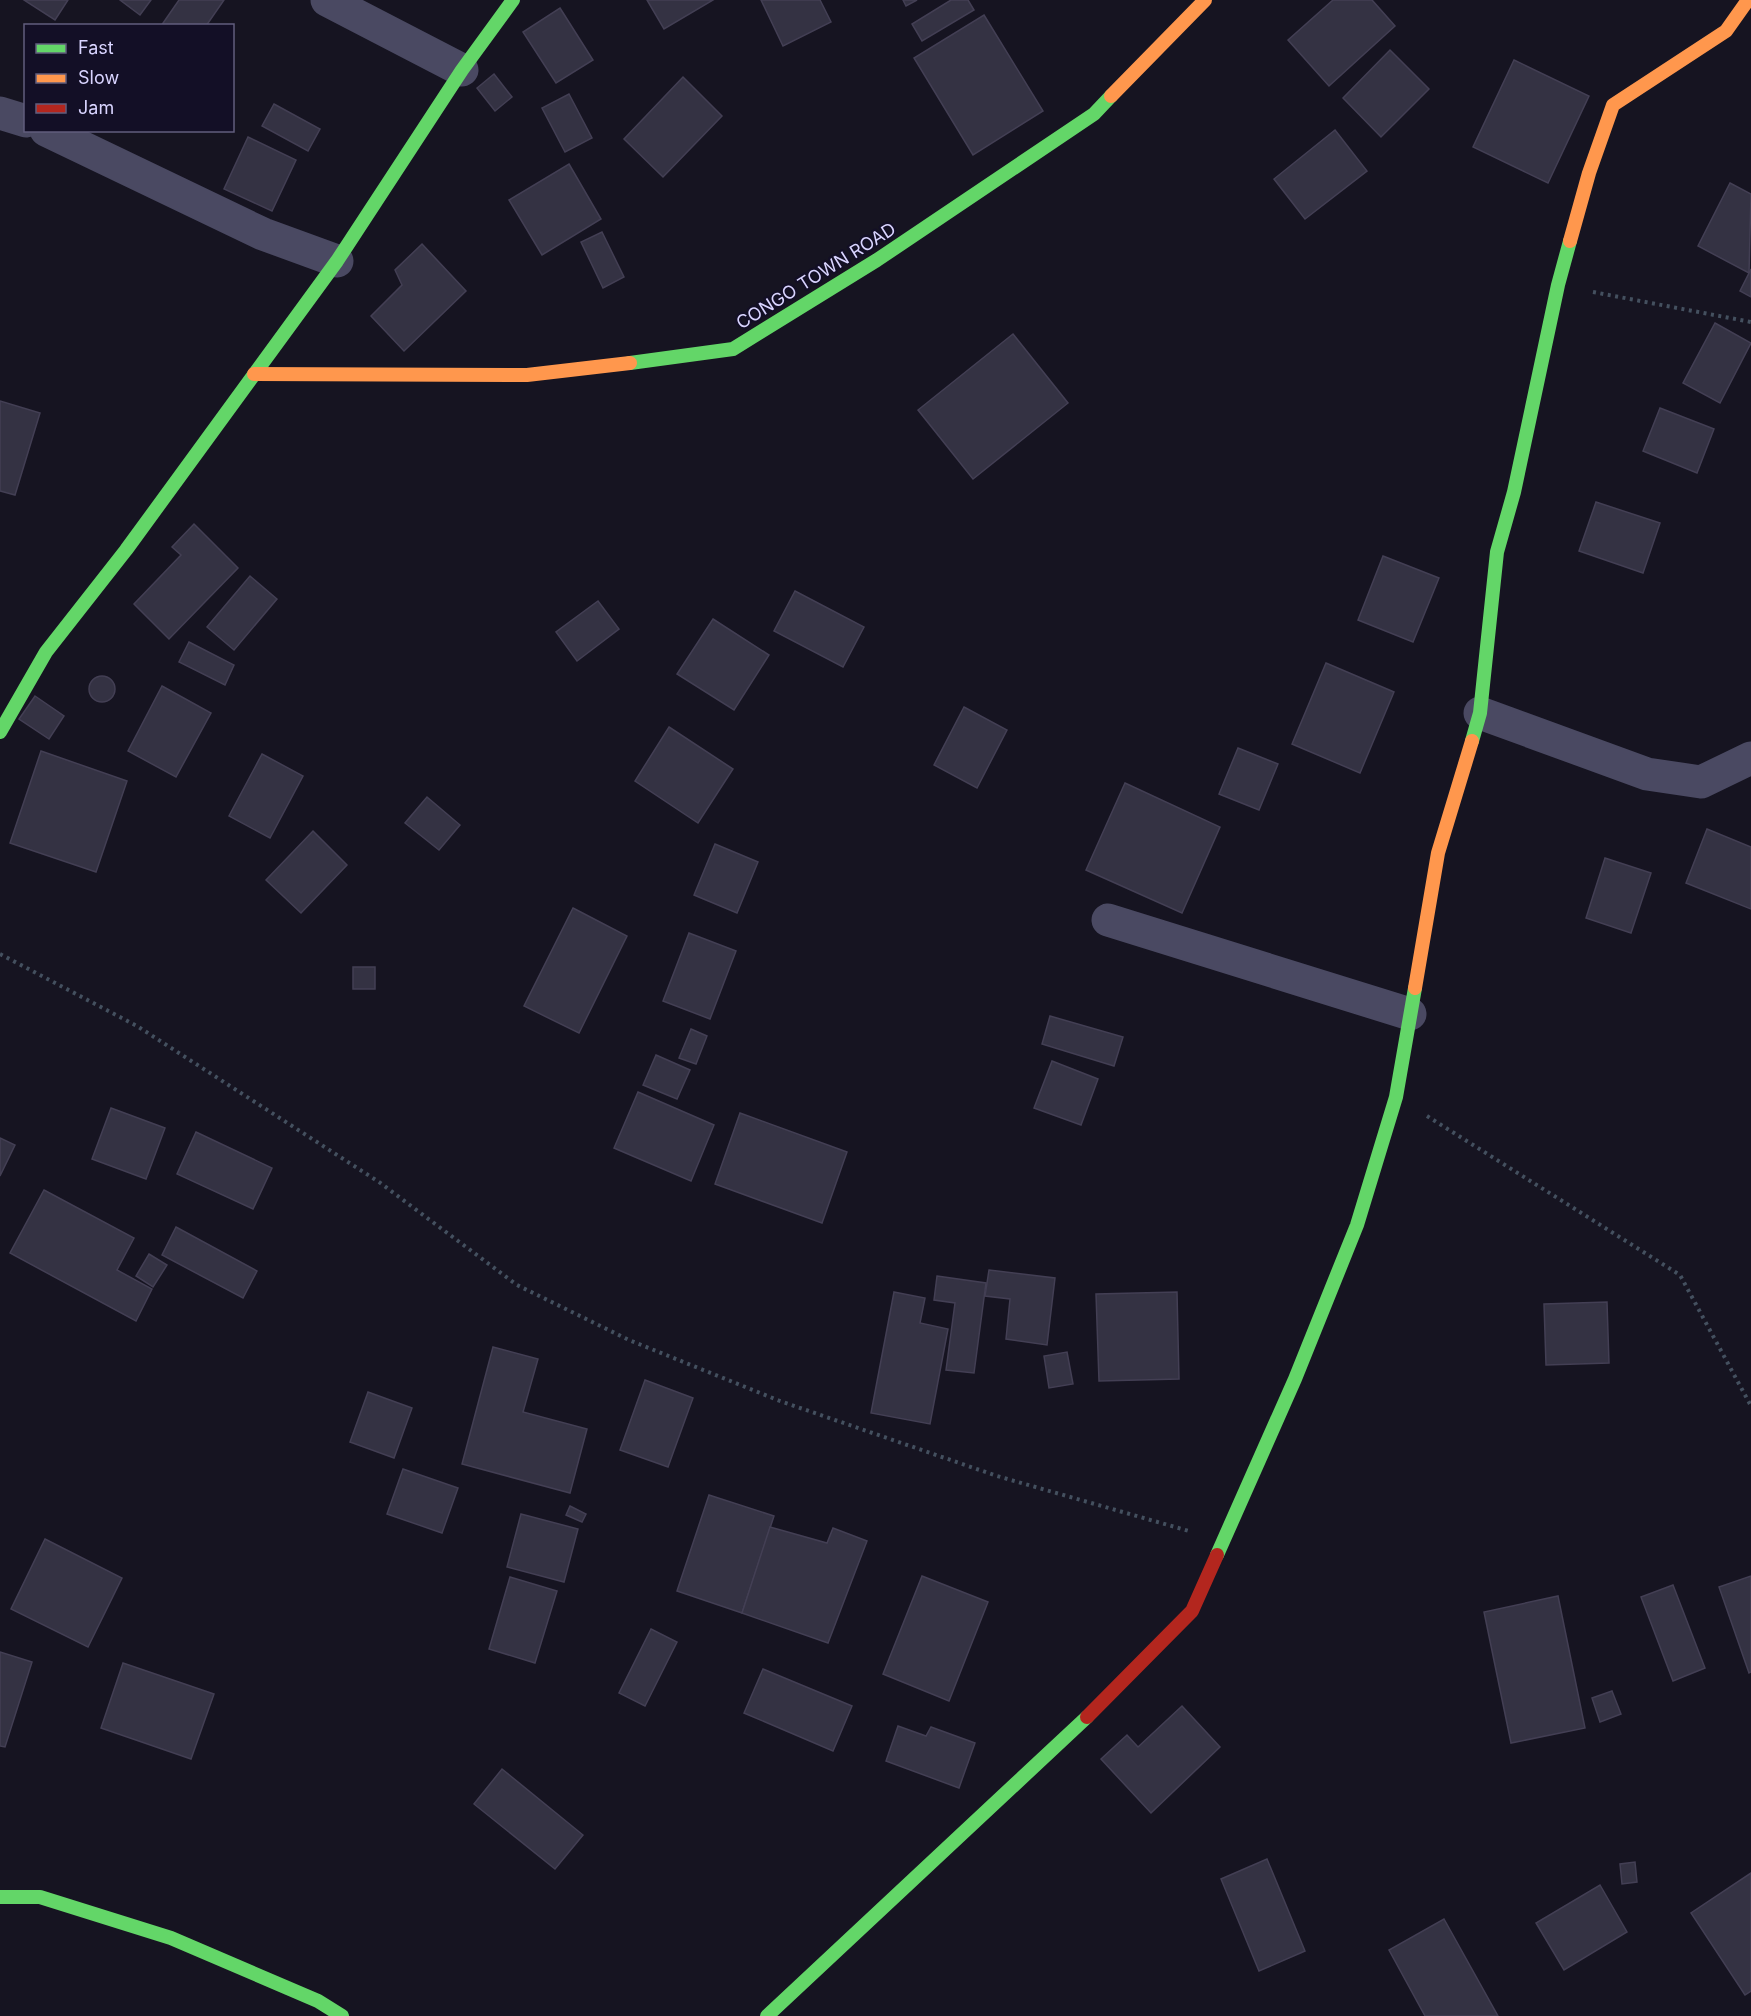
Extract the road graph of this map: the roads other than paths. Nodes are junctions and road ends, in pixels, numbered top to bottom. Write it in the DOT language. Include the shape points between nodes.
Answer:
graph roads {
  1 [pos="327,0"];
  2 [pos="513,0"];
  3 [pos="1205,0"];
  4 [pos="1748,0"];
  5 [pos="462,70"];
  6 [pos="0,113"];
  7 [pos="24,119"];
  8 [pos="50,132"];
  9 [pos="337,261"];
  10 [pos="254,374"];
  11 [pos="1480,713"];
  12 [pos="0,732"];
  13 [pos="1751,758"];
  14 [pos="1108,920"];
  15 [pos="1410,1014"];
  16 [pos="0,1897"];
  17 [pos="342,2016"];
  18 [pos="767,2016"];
  1 -- 5 [label="street"];
  2 -- 5 [label="street"];
  3 -- 10 [label="street, CONGO TOWN ROAD" via="1094,114 877,260 733,349 526,375"];
  4 -- 11 [label="street" via="1726,31 1612,105 1558,285 1514,492 1497,552"];
  5 -- 9 [label="street"];
  6 -- 7 [label="street"];
  8 -- 9 [label="street" via="263,234"];
  9 -- 10 [label="street"];
  10 -- 12 [label="street" via="46,652"];
  11 -- 13 [label="street" via="1647,774 1701,782"];
  11 -- 15 [label="street" via="1438,853"];
  14 -- 15 [label="street"];
  15 -- 18 [label="street" via="1396,1097 1357,1225 1295,1379 1192,1611 1132,1674"];
  16 -- 17 [label="street" via="40,1897 171,1938 318,2001"];
}
